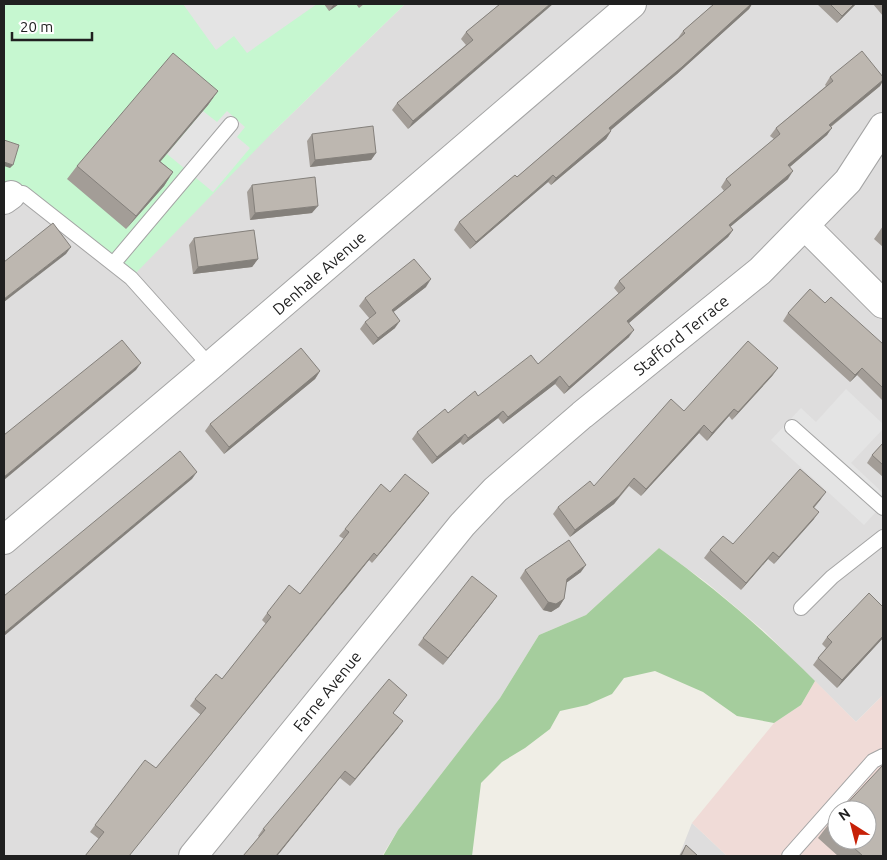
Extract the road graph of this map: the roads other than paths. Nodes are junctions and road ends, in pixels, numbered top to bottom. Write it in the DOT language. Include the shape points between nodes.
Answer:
graph roads {
  1 [pos="632,4"];
  2 [pos="231,124"];
  3 [pos="883,128"];
  4 [pos="7,198"];
  5 [pos="805,226"];
  6 [pos="113,264"];
  7 [pos="883,304"];
  8 [pos="210,366"];
  9 [pos="792,427"];
  10 [pos="883,508"];
  11 [pos="462,525"];
  12 [pos="883,537"];
  13 [pos="4,540"];
  14 [pos="801,608"];
  15 [pos="883,756"];
  16 [pos="193,856"];
  17 [pos="789,856"];
  1 -- 8 [label="street, Denhale Avenue"];
  2 -- 6 [label="lane"];
  3 -- 5 [label="street, Stafford Terrace" via="848,181"];
  4 -- 6 [label="lane" via="23,193"];
  5 -- 7 [label="street"];
  5 -- 11 [label="street, Stafford Terrace" via="760,271 495,490"];
  6 -- 8 [label="lane" via="131,278"];
  8 -- 13 [label="street, Denhale Avenue"];
  9 -- 10 [label="lane"];
  11 -- 16 [label="street, Farne Avenue"];
  12 -- 14 [label="lane" via="832,577"];
  15 -- 17 [label="lane" via="872,761"];
}
